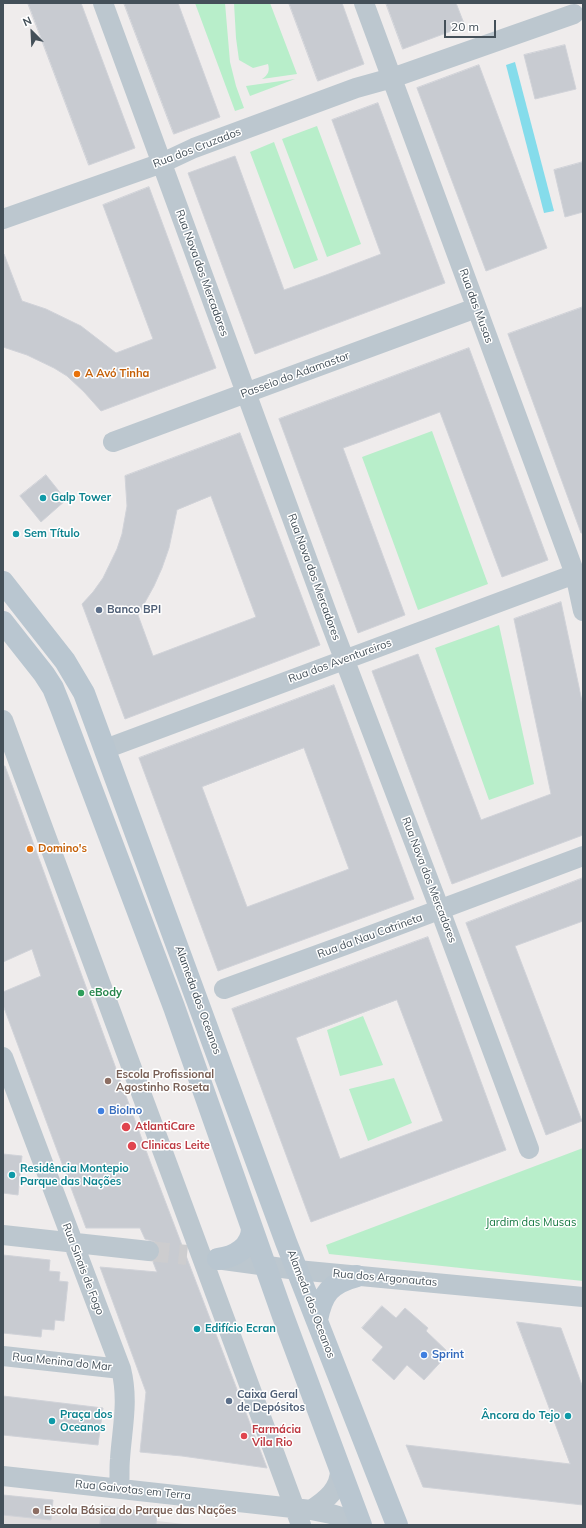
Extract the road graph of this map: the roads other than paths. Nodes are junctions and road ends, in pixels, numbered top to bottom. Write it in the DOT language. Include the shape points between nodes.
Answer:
graph roads {
  1 [pos="103,3"];
  2 [pos="364,3"];
  3 [pos="574,14"];
  4 [pos="392,78"];
  5 [pos="162,163"];
  6 [pos="3,220"];
  7 [pos="476,308"];
  8 [pos="246,393"];
  9 [pos="113,442"];
  10 [pos="575,574"];
  11 [pos="3,582"];
  12 [pos="583,611"];
  13 [pos="3,622"];
  14 [pos="344,660"];
  15 [pos="3,720"];
  16 [pos="105,749"];
  17 [pos="583,856"];
  18 [pos="440,910"];
  19 [pos="224,989"];
  20 [pos="3,1057"];
  21 [pos="528,1149"];
  22 [pos="252,1228"];
  23 [pos="3,1235"];
  24 [pos="74,1244"];
  25 [pos="149,1251"];
  26 [pos="202,1257"];
  27 [pos="266,1266"];
  28 [pos="297,1270"];
  29 [pos="357,1276"];
  30 [pos="582,1301"];
  31 [pos="317,1320"];
  32 [pos="3,1356"];
  33 [pos="121,1369"];
  34 [pos="340,1468"];
  35 [pos="3,1476"];
  36 [pos="119,1488"];
  37 [pos="302,1515"];
  38 [pos="356,1525"];
  39 [pos="361,1525"];
  40 [pos="397,1525"];
  1 -- 5 [label="street, Rua Nova dos Mercadores"];
  2 -- 4 [label="street, Rua das Musas"];
  3 -- 4 [label="street, Rua dos Cruzados"];
  4 -- 5 [label="street, Rua dos Cruzados" via="317,102 194,148"];
  4 -- 7 [label="street, Rua das Musas"];
  5 -- 6 [label="street, Rua dos Cruzados"];
  5 -- 8 [label="street, Rua Nova dos Mercadores"];
  7 -- 8 [label="street, Passeio do Adamastor"];
  7 -- 10 [label="street, Rua das Musas"];
  8 -- 9 [label="street, Passeio do Adamastor"];
  8 -- 14 [label="street, Rua Nova dos Mercadores"];
  10 -- 12 [label="street, Rua das Musas"];
  10 -- 14 [label="street, Rua dos Aventureiros"];
  11 -- 16 [label="main road, Alameda dos Oceanos" via="70,670 84,693"];
  13 -- 22 [label="main road" via="44,674 61,708 174,1008"];
  14 -- 16 [label="street, Rua dos Aventureiros"];
  14 -- 18 [label="street, Rua Nova dos Mercadores"];
  15 -- 26 [label="street"];
  16 -- 28 [label="main road, Alameda dos Oceanos"];
  17 -- 18 [label="street, Rua da Nau Catrineta"];
  18 -- 19 [label="street, Rua da Nau Catrineta"];
  18 -- 21 [label="street, Rua Nova dos Mercadores"];
  20 -- 24 [label="street, Rua Sinais de Fogo"];
  22 -- 26 [label="main road" via="251,1239 234,1256"];
  22 -- 27 [label="main road"];
  23 -- 24 [label="street"];
  24 -- 25 [label="street"];
  24 -- 33 [label="street, Rua Sinais de Fogo"];
  26 -- 27 [label="street, Rua dos Argonautas"];
  26 -- 37 [label="street"];
  27 -- 28 [label="street, Rua dos Argonautas"];
  27 -- 34 [label="main road"];
  28 -- 29 [label="street, Rua dos Argonautas"];
  28 -- 31 [label="main road, Alameda dos Oceanos"];
  29 -- 30 [label="street, Rua dos Argonautas"];
  29 -- 31 [label="main road" via="341,1281 331,1288 323,1298"];
  31 -- 40 [label="main road, Alameda dos Oceanos"];
  32 -- 33 [label="street, Rua Menina do Mar"];
  33 -- 36 [label="street, Rua Sinais de Fogo" via="126,1404"];
  34 -- 37 [label="street" via="336,1488 326,1500"];
  34 -- 39 [label="main road"];
  35 -- 36 [label="street, Rua Gaivotas em Terra"];
  36 -- 37 [label="street, Rua Gaivotas em Terra"];
  37 -- 38 [label="street, Rua Gaivotas em Terra" via="338,1516"];
}
